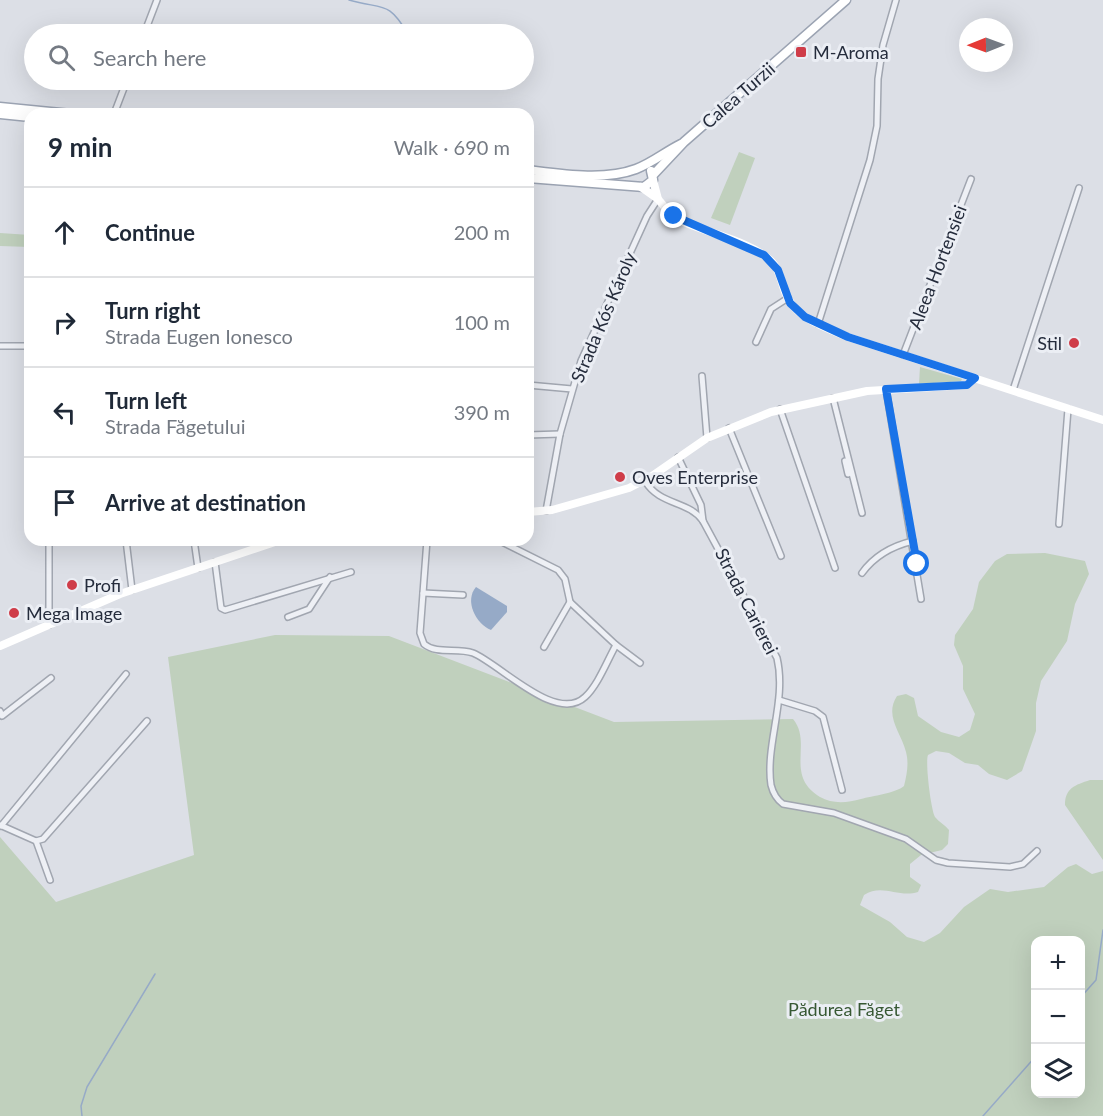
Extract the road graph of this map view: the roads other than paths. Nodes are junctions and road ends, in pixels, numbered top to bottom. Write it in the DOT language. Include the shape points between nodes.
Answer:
graph roads {
  1 [pos="157,0"];
  2 [pos="846,0"];
  3 [pos="896,0"];
  4 [pos="148,24"];
  5 [pos="123,90"];
  6 [pos="0,106"];
  7 [pos="116,108"];
  8 [pos="24,109"];
  9 [pos="0,114"];
  10 [pos="24,116"];
  11 [pos="684,142"];
  12 [pos="638,168"];
  13 [pos="534,170"];
  14 [pos="653,177"];
  15 [pos="534,178"];
  16 [pos="970,179"];
  17 [pos="639,187"];
  18 [pos="1079,188"];
  19 [pos="658,199"];
  20 [pos="788,298"];
  21 [pos="818,324"];
  22 [pos="756,342"];
  23 [pos="0,346"];
  24 [pos="24,346"];
  25 [pos="903,355"];
  26 [pos="702,376"];
  27 [pos="975,378"];
  28 [pos="534,386"];
  29 [pos="572,389"];
  30 [pos="886,389"];
  31 [pos="1012,390"];
  32 [pos="833,399"];
  33 [pos="780,409"];
  34 [pos="1068,409"];
  35 [pos="1103,420"];
  36 [pos="729,428"];
  37 [pos="560,434"];
  38 [pos="534,435"];
  39 [pos="707,438"];
  40 [pos="678,457"];
  41 [pos="848,474"];
  42 [pos="645,481"];
  43 [pos="546,511"];
  44 [pos="534,512"];
  45 [pos="862,513"];
  46 [pos="703,521"];
  47 [pos="1059,524"];
  48 [pos="913,541"];
  49 [pos="49,546"];
  50 [pos="127,546"];
  51 [pos="195,546"];
  52 [pos="263,546"];
  53 [pos="427,546"];
  54 [pos="510,546"];
  55 [pos="781,556"];
  56 [pos="216,562"];
  57 [pos="198,568"];
  58 [pos="835,568"];
  59 [pos="351,572"];
  60 [pos="862,573"];
  61 [pos="330,577"];
  62 [pos="132,590"];
  63 [pos="423,593"];
  64 [pos="463,595"];
  65 [pos="921,599"];
  66 [pos="570,602"];
  67 [pos="288,617"];
  68 [pos="49,625"];
  69 [pos="616,645"];
  70 [pos="0,646"];
  71 [pos="544,646"];
  72 [pos="640,663"];
  73 [pos="126,674"];
  74 [pos="51,678"];
  75 [pos="779,700"];
  76 [pos="0,711"];
  77 [pos="147,721"];
  78 [pos="842,790"];
  79 [pos="1,825"];
  80 [pos="36,841"];
  81 [pos="1037,851"];
  82 [pos="50,880"];
  1 -- 4 [label="street"];
  2 -- 11 [label="main road, Calea Turzii"];
  3 -- 21 [label="street" via="883,45 872,150"];
  5 -- 7 [label="street"];
  6 -- 8 [label="main road"];
  9 -- 10 [label="main road"];
  11 -- 12 [label="main road, Calea Turzii"];
  11 -- 14 [label="main road, Calea Turzii"];
  12 -- 13 [label="main road, Calea Turzii" via="581,174"];
  12 -- 14 [label="main road" via="649,169"];
  12 -- 17 [label="main road" via="632,176"];
  14 -- 17 [label="main road, Calea Turzii" via="648,186"];
  14 -- 19 [label="street"];
  15 -- 17 [label="main road"];
  16 -- 25 [label="street, Aleea Hortensiei"];
  17 -- 19 [label="street"];
  18 -- 31 [label="street"];
  19 -- 20 [label="street" via="679,220 770,260"];
  19 -- 29 [label="street, Strada Kós Károly" via="581,361"];
  20 -- 21 [label="street" via="801,314"];
  20 -- 22 [label="street" via="771,309"];
  21 -- 25 [label="street"];
  23 -- 24 [label="street"];
  25 -- 27 [label="street"];
  26 -- 39 [label="street"];
  27 -- 30 [label="street" via="967,385"];
  27 -- 31 [label="street"];
  28 -- 29 [label="street"];
  29 -- 37 [label="street, Strada Kós Károly"];
  30 -- 32 [label="street"];
  30 -- 48 [label="street"];
  31 -- 34 [label="street"];
  32 -- 33 [label="street"];
  32 -- 41 [label="street"];
  32 -- 45 [label="street"];
  33 -- 36 [label="street"];
  33 -- 58 [label="street"];
  34 -- 35 [label="street"];
  34 -- 47 [label="street"];
  36 -- 39 [label="street"];
  36 -- 55 [label="street"];
  37 -- 38 [label="street"];
  37 -- 43 [label="street, Strada Kós Károly"];
  39 -- 40 [label="street"];
  40 -- 42 [label="street"];
  40 -- 46 [label="street" via="701,505"];
  42 -- 43 [label="street" via="611,495"];
  42 -- 46 [label="street, Strada Carierei" via="658,496 689,509"];
  43 -- 44 [label="street"];
  46 -- 75 [label="street, Strada Carierei" via="777,658"];
  48 -- 60 [label="street" via="876,557"];
  48 -- 65 [label="street"];
  49 -- 68 [label="street"];
  50 -- 62 [label="street"];
  51 -- 57 [label="street"];
  52 -- 56 [label="street"];
  53 -- 63 [label="street"];
  54 -- 66 [label="street" via="558,570 565,579"];
  56 -- 57 [label="street"];
  56 -- 61 [label="street" via="222,610"];
  57 -- 62 [label="street"];
  59 -- 61 [label="street"];
  61 -- 67 [label="street" via="309,609"];
  62 -- 68 [label="street"];
  63 -- 64 [label="street"];
  63 -- 69 [label="street" via="420,633 426,646 473,653 551,702 568,704 586,696"];
  66 -- 69 [label="street"];
  66 -- 71 [label="street"];
  68 -- 70 [label="street"];
  69 -- 72 [label="street"];
  73 -- 79 [label="street"];
  74 -- 76 [label="street" via="2,716"];
  75 -- 78 [label="street" via="823,717"];
  75 -- 81 [label="street, Strada Carierei" via="771,778 774,795 783,804 834,813 906,839 936,860 948,863 1010,867 1023,864"];
  77 -- 80 [label="street" via="61,820"];
  79 -- 80 [label="street"];
  80 -- 82 [label="street"];
}
